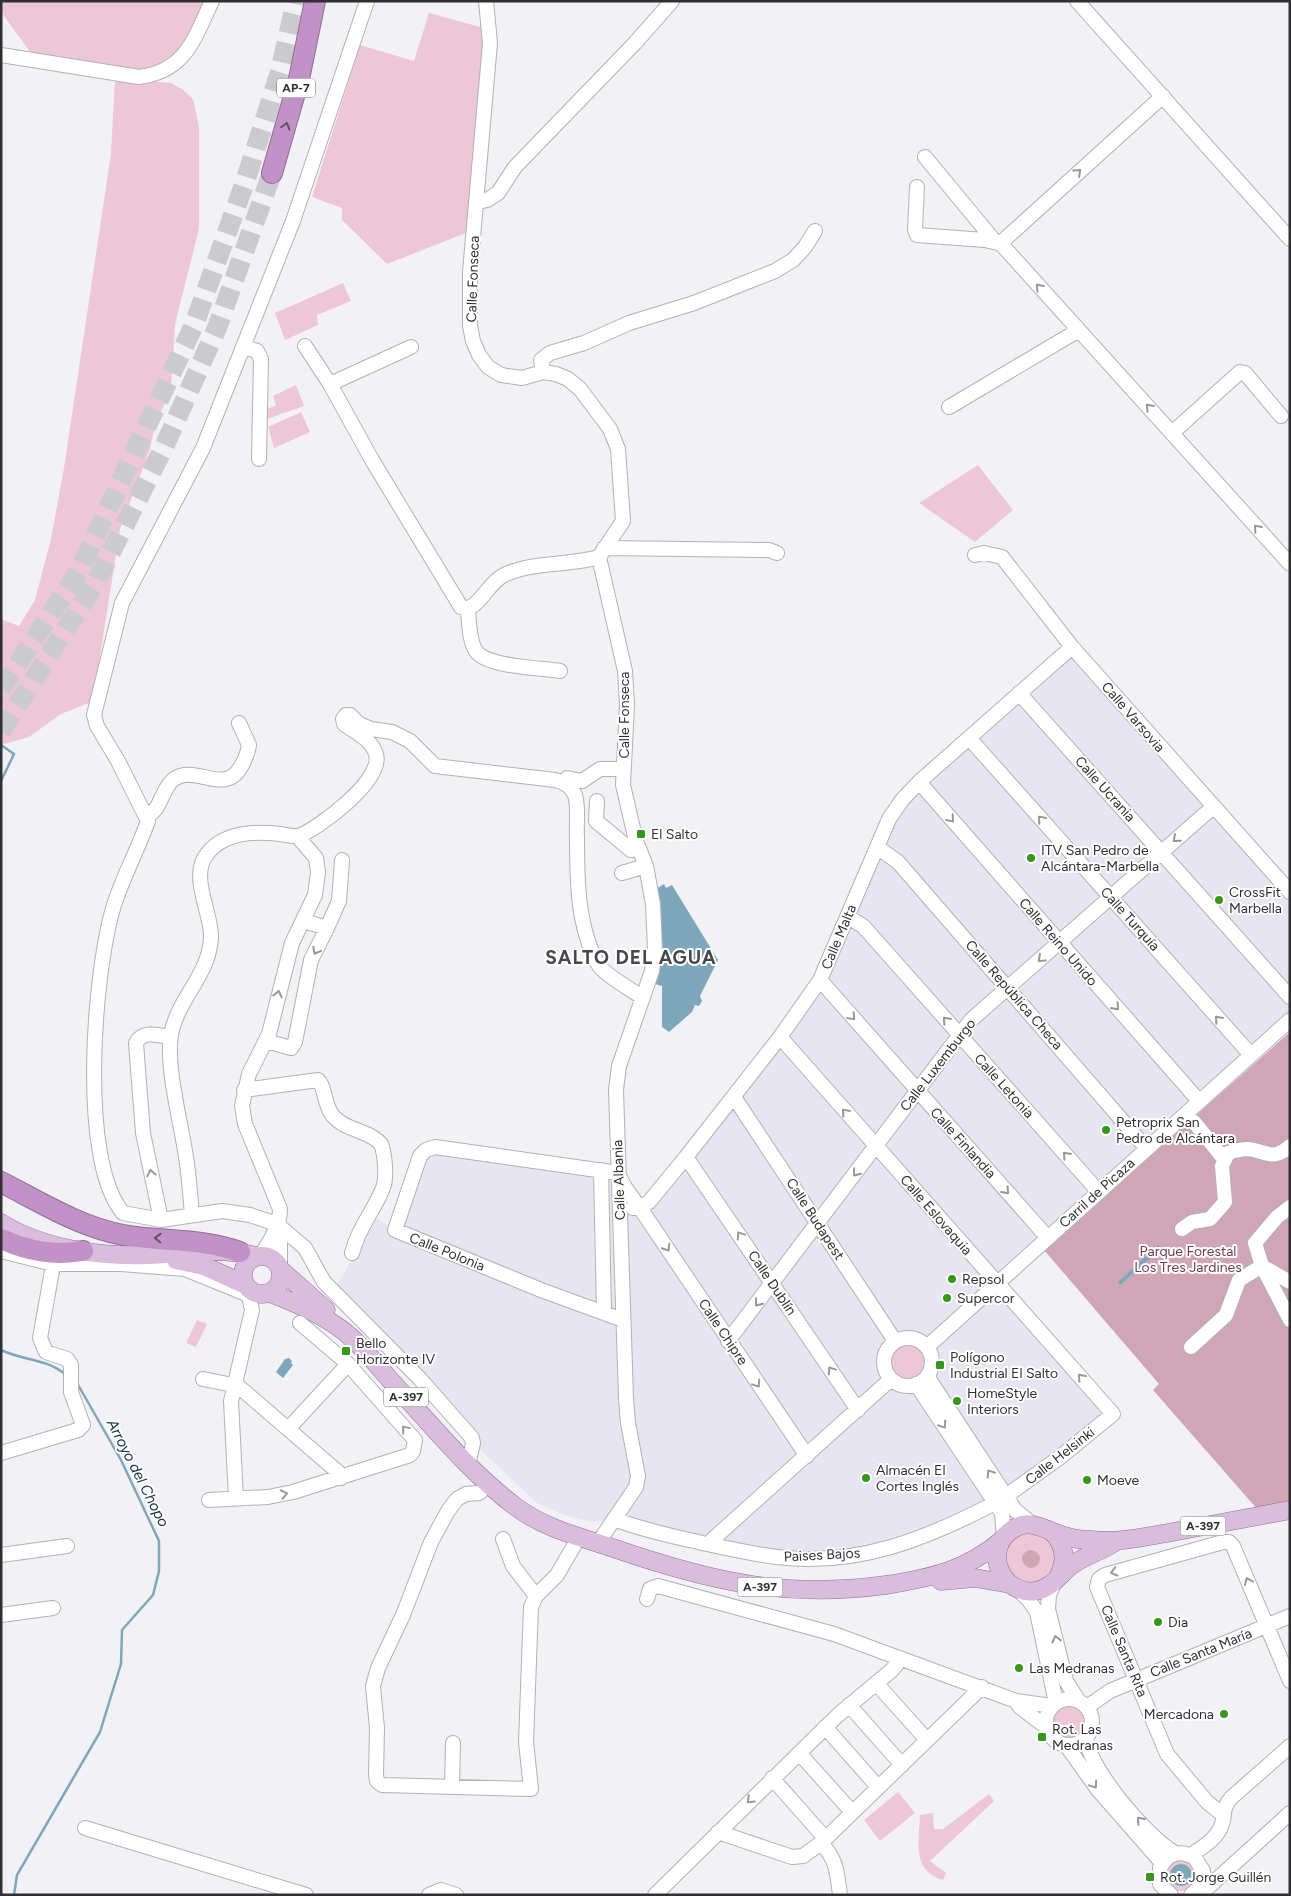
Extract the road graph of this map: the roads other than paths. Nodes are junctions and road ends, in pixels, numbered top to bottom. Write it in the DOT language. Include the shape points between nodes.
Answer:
graph roads {
  1 [pos="212,1"];
  2 [pos="316,1"];
  3 [pos="367,1"];
  4 [pos="486,1"];
  5 [pos="672,1"];
  6 [pos="1077,1"];
  7 [pos="1,55"];
  8 [pos="1163,96"];
  9 [pos="925,157"];
  10 [pos="272,173"];
  11 [pos="917,187"];
  12 [pos="478,202"];
  13 [pos="815,231"];
  14 [pos="1290,239"];
  15 [pos="998,243"];
  16 [pos="1079,330"];
  17 [pos="305,346"];
  18 [pos="244,347"];
  19 [pos="411,347"];
  20 [pos="543,372"];
  21 [pos="330,384"];
  22 [pos="949,407"];
  23 [pos="1281,416"];
  24 [pos="1172,434"];
  25 [pos="260,458"];
  26 [pos="602,552"];
  27 [pos="777,553"];
  28 [pos="974,555"];
  29 [pos="1290,564"];
  30 [pos="468,609"];
  31 [pos="1072,648"];
  32 [pos="560,671"];
  33 [pos="1019,693"];
  34 [pos="239,723"];
  35 [pos="969,738"];
  36 [pos="616,769"];
  37 [pos="567,778"];
  38 [pos="918,782"];
  39 [pos="596,801"];
  40 [pos="1212,807"];
  41 [pos="628,813"];
  42 [pos="147,816"];
  43 [pos="297,836"];
  44 [pos="877,847"];
  45 [pos="639,849"];
  46 [pos="1161,852"];
  47 [pos="342,860"];
  48 [pos="646,866"];
  49 [pos="622,873"];
  50 [pos="1290,892"];
  51 [pos="1110,897"];
  52 [pos="848,917"];
  53 [pos="304,921"];
  54 [pos="326,928"];
  55 [pos="1059,943"];
  56 [pos="820,980"];
  57 [pos="1008,988"];
  58 [pos="1290,997"];
  59 [pos="643,998"];
  60 [pos="1290,1020"];
  61 [pos="959,1036"];
  62 [pos="170,1037"];
  63 [pos="780,1037"];
  64 [pos="266,1041"];
  65 [pos="1251,1055"];
  66 [pos="244,1090"];
  67 [pos="917,1091"];
  68 [pos="734,1097"];
  69 [pos="1199,1100"];
  70 [pos="1194,1122"];
  71 [pos="1290,1146"];
  72 [pos="876,1147"];
  73 [pos="1147,1149"];
  74 [pos="686,1157"];
  75 [pos="1224,1159"];
  76 [pos="602,1170"];
  77 [pos="618,1173"];
  78 [pos="1,1182"];
  79 [pos="1098,1191"];
  80 [pos="640,1208"];
  81 [pos="1290,1208"];
  82 [pos="192,1215"];
  83 [pos="620,1217"];
  84 [pos="161,1220"];
  85 [pos="817,1222"];
  86 [pos="1,1223"];
  87 [pos="277,1224"];
  88 [pos="1182,1229"];
  89 [pos="1048,1238"];
  90 [pos="1,1239"];
  91 [pos="1,1250"];
  92 [pos="83,1251"];
  93 [pos="352,1253"];
  94 [pos="252,1254"];
  95 [pos="148,1255"];
  96 [pos="54,1259"];
  97 [pos="1262,1266"];
  98 [pos="281,1269"];
  99 [pos="1290,1282"];
  100 [pos="772,1284"];
  101 [pos="997,1284"];
  102 [pos="247,1289"];
  103 [pos="268,1293"];
  104 [pos="252,1310"];
  105 [pos="604,1313"];
  106 [pos="623,1320"];
  107 [pos="1290,1320"];
  108 [pos="300,1323"];
  109 [pos="342,1330"];
  110 [pos="728,1341"];
  111 [pos="895,1341"];
  112 [pos="928,1346"];
  113 [pos="1191,1346"];
  114 [pos="348,1364"];
  115 [pos="203,1379"];
  116 [pos="891,1379"];
  117 [pos="921,1380"];
  118 [pos="234,1386"];
  119 [pos="858,1410"];
  120 [pos="1113,1414"];
  121 [pos="289,1428"];
  122 [pos="1,1453"];
  123 [pos="807,1456"];
  124 [pos="468,1465"];
  125 [pos="340,1478"];
  126 [pos="488,1485"];
  127 [pos="236,1498"];
  128 [pos="209,1500"];
  129 [pos="1000,1500"];
  130 [pos="1290,1510"];
  131 [pos="614,1520"];
  132 [pos="1032,1524"];
  133 [pos="1051,1531"];
  134 [pos="579,1537"];
  135 [pos="502,1539"];
  136 [pos="1003,1539"];
  137 [pos="1115,1542"];
  138 [pos="598,1543"];
  139 [pos="711,1545"];
  140 [pos="67,1546"];
  141 [pos="1,1555"];
  142 [pos="1057,1578"];
  143 [pos="928,1579"];
  144 [pos="1013,1586"];
  145 [pos="536,1596"];
  146 [pos="647,1599"];
  147 [pos="53,1608"];
  148 [pos="1,1615"];
  149 [pos="1290,1616"];
  150 [pos="1267,1626"];
  151 [pos="901,1660"];
  152 [pos="1136,1680"];
  153 [pos="1290,1681"];
  154 [pos="876,1683"];
  155 [pos="982,1687"];
  156 [pos="1016,1701"];
  157 [pos="1082,1703"];
  158 [pos="1054,1704"];
  159 [pos="849,1705"];
  160 [pos="1046,1727"];
  161 [pos="825,1728"];
  162 [pos="1086,1738"];
  163 [pos="927,1740"];
  164 [pos="453,1743"];
  165 [pos="1066,1745"];
  166 [pos="1290,1746"];
  167 [pos="799,1753"];
  168 [pos="902,1765"];
  169 [pos="772,1778"];
  170 [pos="452,1787"];
  171 [pos="878,1787"];
  172 [pos="852,1812"];
  173 [pos="1290,1813"];
  174 [pos="1222,1814"];
  175 [pos="85,1828"];
  176 [pos="718,1832"];
  177 [pos="823,1840"];
  178 [pos="1175,1853"];
  179 [pos="1191,1855"];
  180 [pos="1162,1863"];
  181 [pos="1157,1889"];
  182 [pos="1201,1891"];
  183 [pos="306,1895"];
  184 [pos="429,1895"];
  185 [pos="456,1895"];
  186 [pos="655,1895"];
  187 [pos="840,1895"];
  188 [pos="1171,1895"];
  1 -- 7 [label="street" via="189,50 168,69 154,75 139,77"];
  10 -- 2 [label="highway, AP-7, one-way" via="299,79"];
  3 -- 18 [label="street" via="293,222"];
  4 -- 12 [label="street, Calle Fonseca" via="490,43"];
  5 -- 12 [label="street" via="515,167 498,193"];
  6 -- 8 [label="street"];
  8 -- 14 [label="street"];
  15 -- 8 [label="street, one-way"];
  9 -- 15 [label="street"];
  11 -- 15 [label="street" via="917,235"];
  12 -- 20 [label="street, Calle Fonseca" via="470,272 473,341 484,361 501,375 522,378"];
  13 -- 20 [label="street" via="793,260 775,270 694,303 546,354 541,360"];
  16 -- 15 [label="street, one-way"];
  16 -- 22 [label="street"];
  24 -- 16 [label="street, one-way"];
  17 -- 21 [label="street"];
  18 -- 25 [label="street" via="257,352 261,359"];
  18 -- 42 [label="street" via="203,448 122,602 94,715"];
  19 -- 21 [label="street"];
  20 -- 26 [label="street" via="556,374 580,390 596,409 618,450 623,521"];
  21 -- 30 [label="street" via="461,607"];
  23 -- 24 [label="street" via="1240,372"];
  29 -- 24 [label="street, one-way"];
  26 -- 27 [label="street" via="702,548"];
  26 -- 30 [label="street" via="583,562 515,570 491,584 476,604"];
  26 -- 41 [label="street, Calle Fonseca" via="625,671 627,705 623,785"];
  28 -- 31 [label="street, Calle Varsovia" via="984,552 1002,557"];
  30 -- 32 [label="street" via="474,644 481,656 500,663"];
  31 -- 33 [label="street, Calle Malta"];
  31 -- 40 [label="street, Calle Varsovia"];
  33 -- 35 [label="street, Calle Malta"];
  33 -- 46 [label="street, Calle Ucrania"];
  34 -- 42 [label="street" via="248,739 248,751 240,769 220,780 188,774 180,776 167,787 154,813"];
  35 -- 38 [label="street, Calle Malta"];
  51 -- 35 [label="street, Calle Turquía, one-way"];
  36 -- 37 [label="street" via="600,769 582,781"];
  38 -- 44 [label="street, Calle Malta" via="889,819"];
  38 -- 55 [label="street, Calle Reino Unido, one-way"];
  39 -- 45 [label="street" via="596,821 631,850"];
  40 -- 46 [label="street, Calle Luxemburgo, one-way"];
  40 -- 50 [label="street, Calle Varsovia"];
  41 -- 45 [label="street, Calle Albania"];
  42 -- 84 [label="street" via="114,904 104,946 97,1004 95,1123 117,1206 132,1216"];
  43 -- 53 [label="street" via="313,853 318,872 315,895"];
  43 -- 59 [label="street" via="340,811 370,778 376,754 368,741 344,724 346,715 371,729 392,732 410,741 435,766 564,782 576,801 578,886 582,916 598,966"];
  43 -- 62 [label="street" via="235,835 215,845 205,856 200,876 211,929 209,952 196,984 181,1005"];
  44 -- 52 [label="street, Calle Malta"];
  44 -- 57 [label="street, Calle República Checa" via="898,862"];
  45 -- 48 [label="street, Calle Albania"];
  46 -- 51 [label="street, Calle Luxemburgo"];
  46 -- 58 [label="street, Calle Ucrania"];
  47 -- 54 [label="street" via="339,901"];
  48 -- 49 [label="street"];
  48 -- 59 [label="street, Calle Albania" via="653,904 655,949"];
  51 -- 55 [label="street, Calle Luxemburgo"];
  65 -- 51 [label="street, Calle Turquía, one-way"];
  52 -- 56 [label="street, Calle Malta"];
  61 -- 52 [label="street, Calle Letonia, one-way" via="863,926"];
  53 -- 54 [label="street"];
  64 -- 53 [label="street, one-way" via="285,963"];
  54 -- 64 [label="street, one-way" via="311,960 295,1042 291,1048"];
  55 -- 57 [label="street, Calle Luxemburgo, one-way"];
  55 -- 69 [label="street, Calle Reino Unido, one-way"];
  56 -- 63 [label="street, Calle Malta"];
  56 -- 67 [label="street, Calle Finlandia, one-way"];
  57 -- 61 [label="street, Calle Luxemburgo" via="971,1020"];
  57 -- 73 [label="street, Calle República Checa"];
  59 -- 77 [label="street, Calle Albania" via="619,1066 616,1090"];
  60 -- 65 [label="street, Carril de Picaza"];
  61 -- 67 [label="street, Calle Luxemburgo"];
  79 -- 61 [label="street, Calle Letonia, one-way"];
  62 -- 82 [label="street"];
  84 -- 62 [label="street, one-way" via="143,1133 136,1043 144,1035"];
  63 -- 68 [label="street, Calle Malta"];
  72 -- 63 [label="street, Calle Eslovaquia, one-way"];
  64 -- 66 [label="street" via="248,1074"];
  65 -- 69 [label="street, Carril de Picaza"];
  66 -- 87 [label="street" via="245,1124 279,1202"];
  66 -- 93 [label="street" via="318,1080 333,1116 381,1144 382,1189 362,1224"];
  67 -- 72 [label="street, Calle Luxemburgo"];
  67 -- 89 [label="street, Calle Finlandia, one-way"];
  68 -- 74 [label="street, Calle Malta"];
  68 -- 85 [label="street, Calle Budapest"];
  69 -- 73 [label="street, Carril de Picaza"];
  70 -- 75 [label="street"];
  71 -- 75 [label="street" via="1268,1156 1242,1149"];
  72 -- 85 [label="street, Calle Luxemburgo, one-way"];
  72 -- 101 [label="street, Calle Eslovaquia"];
  73 -- 79 [label="street, Carril de Picaza"];
  74 -- 80 [label="street, Calle Malta" via="649,1202"];
  100 -- 74 [label="street, Calle Dublín, one-way"];
  75 -- 88 [label="street" via="1226,1202 1210,1219 1192,1222"];
  76 -- 77 [label="street, Calle Polonia"];
  76 -- 105 [label="street"];
  76 -- 105 [label="street, Calle Polonia" via="435,1147 420,1156 395,1230"];
  77 -- 80 [label="street"];
  77 -- 83 [label="street, Calle Albania"];
  94 -- 78 [label="highway, one-way" via="226,1246 139,1238 98,1229"];
  79 -- 89 [label="street, Carril de Picaza"];
  80 -- 83 [label="street, Calle Malta" via="626,1211"];
  80 -- 110 [label="street, Calle Chipre, one-way"];
  81 -- 97 [label="street" via="1277,1217 1255,1243"];
  82 -- 84 [label="street"];
  82 -- 87 [label="street" via="238,1212"];
  83 -- 106 [label="street, Calle Albania"];
  85 -- 100 [label="street, Calle Luxemburgo"];
  85 -- 111 [label="street, Calle Budapest"];
  86 -- 92 [label="main road, A-397" via="42,1242"];
  87 -- 94 [label="street" via="270,1242"];
  87 -- 98 [label="street"];
  87 -- 124 [label="street" via="305,1248 324,1282 420,1379 472,1438"];
  89 -- 101 [label="street, Carril de Picaza"];
  90 -- 96 [label="highway"];
  91 -- 96 [label="street"];
  92 -- 95 [label="main road, A-397"];
  92 -- 96 [label="highway"];
  94 -- 95 [label="main road, A-397"];
  94 -- 98 [label="main road, A-397" via="274,1259"];
  94 -- 102 [label="main road" via="244,1267"];
  95 -- 102 [label="main road, A-397" via="204,1266"];
  96 -- 102 [label="street" via="185,1269"];
  96 -- 122 [label="street" via="40,1338 46,1352 67,1359 71,1366 71,1379 83,1425 78,1430"];
  97 -- 99 [label="street"];
  97 -- 107 [label="street"];
  97 -- 113 [label="street" via="1239,1280 1226,1315"];
  98 -- 103 [label="main road" via="280,1283"];
  98 -- 109 [label="main road, A-397" via="330,1314"];
  100 -- 110 [label="street, Calle Luxemburgo, one-way"];
  119 -- 100 [label="street, Calle Dublín, one-way"];
  101 -- 112 [label="street, Carril de Picaza"];
  120 -- 101 [label="street, Calle Eslovaquia, one-way"];
  102 -- 103 [label="main road, A-397"];
  102 -- 104 [label="street"];
  103 -- 104 [label="street"];
  103 -- 109 [label="main road, A-397" via="307,1308"];
  104 -- 118 [label="street"];
  105 -- 106 [label="street, Calle Polonia"];
  106 -- 131 [label="street, Calle Albania" via="628,1423 638,1476 636,1486"];
  108 -- 114 [label="street"];
  109 -- 124 [label="main road, A-397"];
  110 -- 123 [label="street, Calle Chipre, one-way"];
  111 -- 112 [label="street" via="914,1339"];
  111 -- 116 [label="street" via="885,1357 885,1370"];
  112 -- 117 [label="street" via="933,1358 932,1368"];
  114 -- 121 [label="street"];
  125 -- 114 [label="street, one-way" via="410,1455 415,1446 415,1440"];
  115 -- 118 [label="street"];
  116 -- 117 [label="street" via="906,1386"];
  116 -- 119 [label="street"];
  117 -- 129 [label="street"];
  118 -- 121 [label="street"];
  118 -- 127 [label="street" via="231,1401"];
  119 -- 123 [label="street"];
  120 -- 129 [label="street, Calle Helsinki"];
  121 -- 125 [label="street" via="338,1472"];
  123 -- 139 [label="street" via="712,1540"];
  124 -- 126 [label="main road, A-397"];
  127 -- 125 [label="street, one-way" via="268,1497"];
  126 -- 134 [label="main road, A-397" via="531,1517"];
  126 -- 170 [label="street" via="479,1493 457,1499 448,1511 431,1542 373,1686 377,1781 382,1785"];
  127 -- 128 [label="street"];
  129 -- 132 [label="street"];
  129 -- 136 [label="street" via="1004,1519"];
  129 -- 139 [label="street, Paises Bajos" via="914,1541 851,1556 777,1558"];
  130 -- 137 [label="main road, A-397"];
  131 -- 138 [label="street, Calle Albania"];
  131 -- 139 [label="street, Paises Bajos"];
  132 -- 133 [label="main road, A-397"];
  132 -- 136 [label="main road, A-397" via="1018,1526"];
  133 -- 137 [label="main road, A-397" via="1065,1536"];
  133 -- 142 [label="main road" via="1060,1542 1064,1555"];
  134 -- 138 [label="main road, A-397"];
  134 -- 145 [label="street" via="557,1575"];
  135 -- 145 [label="street" via="513,1566"];
  136 -- 143 [label="main road, A-397" via="975,1560"];
  136 -- 144 [label="main road" via="997,1553 998,1567"];
  137 -- 142 [label="main road, A-397" via="1081,1559"];
  138 -- 143 [label="main road, A-397" via="690,1572 770,1589 861,1588"];
  140 -- 141 [label="street"];
  142 -- 144 [label="main road, A-397" via="1037,1591"];
  157 -- 142 [label="street, one-way" via="1066,1681 1048,1609 1049,1595"];
  143 -- 144 [label="main road, A-397" via="938,1582 976,1578"];
  144 -- 158 [label="street" via="1037,1612"];
  145 -- 170 [label="street" via="531,1607 527,1672 526,1742 531,1789"];
  146 -- 151 [label="street" via="648,1591 658,1586 834,1634"];
  147 -- 148 [label="street"];
  149 -- 150 [label="street, Calle Santa María"];
  150 -- 152 [label="street, Calle Santa María"];
  150 -- 152 [label="street, Calle Santa Rita, one-way" via="1233,1546 1226,1542 1105,1574 1097,1583"];
  150 -- 153 [label="street"];
  151 -- 154 [label="street"];
  151 -- 155 [label="street"];
  152 -- 157 [label="street, Calle Santa María"];
  152 -- 174 [label="street, Calle Santa Rita" via="1167,1754 1207,1802"];
  154 -- 159 [label="street"];
  154 -- 163 [label="street"];
  155 -- 156 [label="street"];
  155 -- 163 [label="street"];
  156 -- 158 [label="street"];
  156 -- 160 [label="street" via="1020,1708"];
  157 -- 158 [label="street" via="1067,1699"];
  157 -- 162 [label="street" via="1092,1722"];
  158 -- 160 [label="street" via="1046,1716"];
  159 -- 161 [label="street"];
  159 -- 168 [label="street"];
  160 -- 165 [label="street" via="1051,1737"];
  161 -- 167 [label="street"];
  161 -- 171 [label="street"];
  162 -- 165 [label="street" via="1077,1744"];
  178 -- 162 [label="street, one-way" via="1159,1842 1112,1789 1095,1764"];
  163 -- 168 [label="street"];
  164 -- 170 [label="street"];
  165 -- 180 [label="street, one-way" via="1103,1797"];
  166 -- 174 [label="street" via="1230,1798"];
  167 -- 169 [label="street"];
  167 -- 172 [label="street"];
  168 -- 171 [label="street"];
  169 -- 176 [label="street, one-way"];
  169 -- 177 [label="street"];
  171 -- 172 [label="street"];
  172 -- 177 [label="street"];
  173 -- 182 [label="street"];
  174 -- 179 [label="street" via="1223,1822 1218,1833"];
  175 -- 183 [label="street"];
  176 -- 177 [label="street" via="792,1857 803,1856"];
  176 -- 186 [label="street"];
  177 -- 187 [label="street" via="836,1863"];
  178 -- 179 [label="street"];
  178 -- 180 [label="street"];
  179 -- 182 [label="street" via="1202,1866"];
  180 -- 181 [label="street"];
  181 -- 188 [label="street"];
  184 -- 185 [label="street" via="441,1890"];
}
